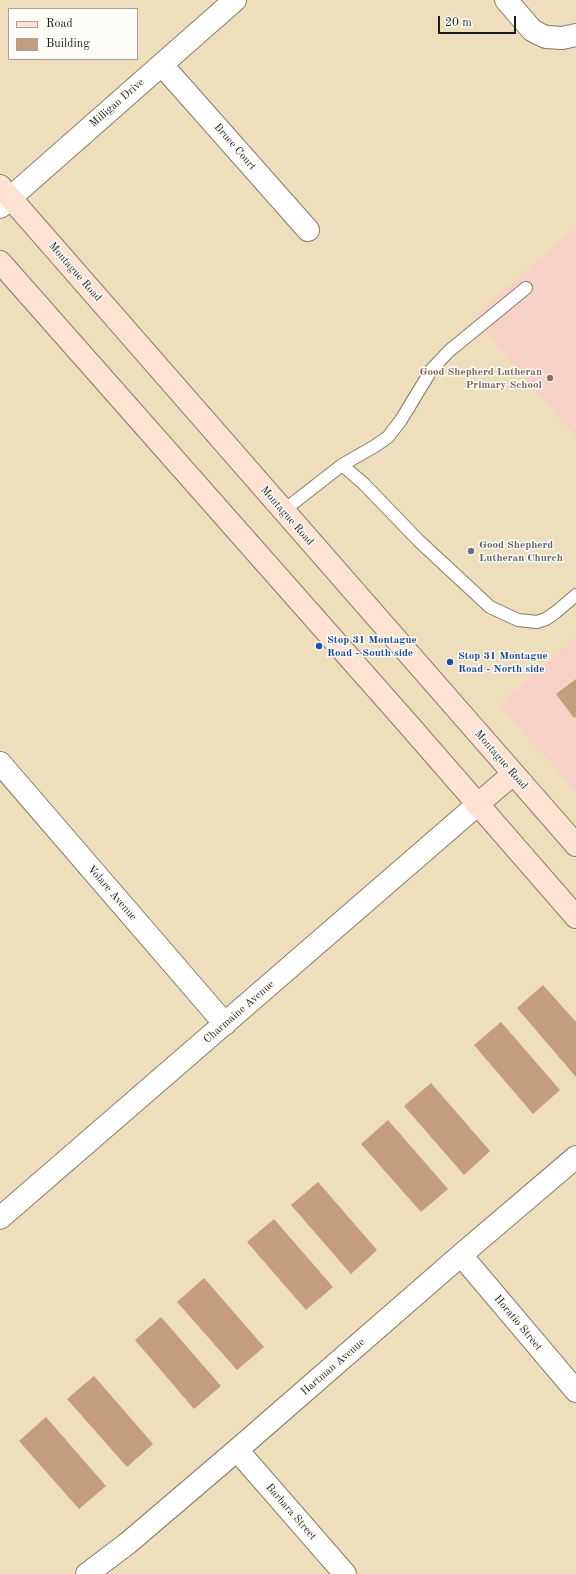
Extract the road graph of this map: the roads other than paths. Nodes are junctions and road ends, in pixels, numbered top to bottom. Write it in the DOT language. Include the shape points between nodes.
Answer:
graph roads {
  1 [pos="235,0"];
  2 [pos="506,0"];
  3 [pos="576,35"];
  4 [pos="162,64"];
  5 [pos="3,197"];
  6 [pos="308,230"];
  7 [pos="0,262"];
  8 [pos="526,288"];
  9 [pos="342,465"];
  10 [pos="283,511"];
  11 [pos="576,595"];
  12 [pos="0,763"];
  13 [pos="513,774"];
  14 [pos="477,805"];
  15 [pos="576,845"];
  16 [pos="576,917"];
  17 [pos="225,1024"];
  18 [pos="576,1157"];
  19 [pos="0,1218"];
  20 [pos="461,1255"];
  21 [pos="576,1391"];
  22 [pos="237,1450"];
  23 [pos="87,1574"];
  24 [pos="345,1574"];
  1 -- 4 [label="street, Milligan Drive"];
  2 -- 3 [label="street" via="532,30 539,34 558,38"];
  4 -- 5 [label="street, Milligan Drive"];
  4 -- 6 [label="street, Bruce Court"];
  5 -- 10 [label="main road, Montague Road"];
  7 -- 14 [label="main road"];
  8 -- 9 [label="lane" via="449,351 432,369 402,420 388,437"];
  9 -- 10 [label="lane"];
  9 -- 11 [label="lane" via="490,607 518,620 537,622 546,619"];
  10 -- 13 [label="main road, Montague Road"];
  12 -- 17 [label="street, Volare Avenue"];
  13 -- 14 [label="main road"];
  13 -- 15 [label="main road, Montague Road"];
  14 -- 16 [label="main road"];
  14 -- 17 [label="street, Charmaine Avenue"];
  17 -- 19 [label="street, Charmaine Avenue"];
  18 -- 20 [label="street, Hartman Avenue"];
  20 -- 21 [label="street, Horatio Street"];
  20 -- 22 [label="street, Hartman Avenue"];
  22 -- 23 [label="street, Hartman Avenue" via="128,1543"];
  22 -- 24 [label="street, Barbara Street"];
}
